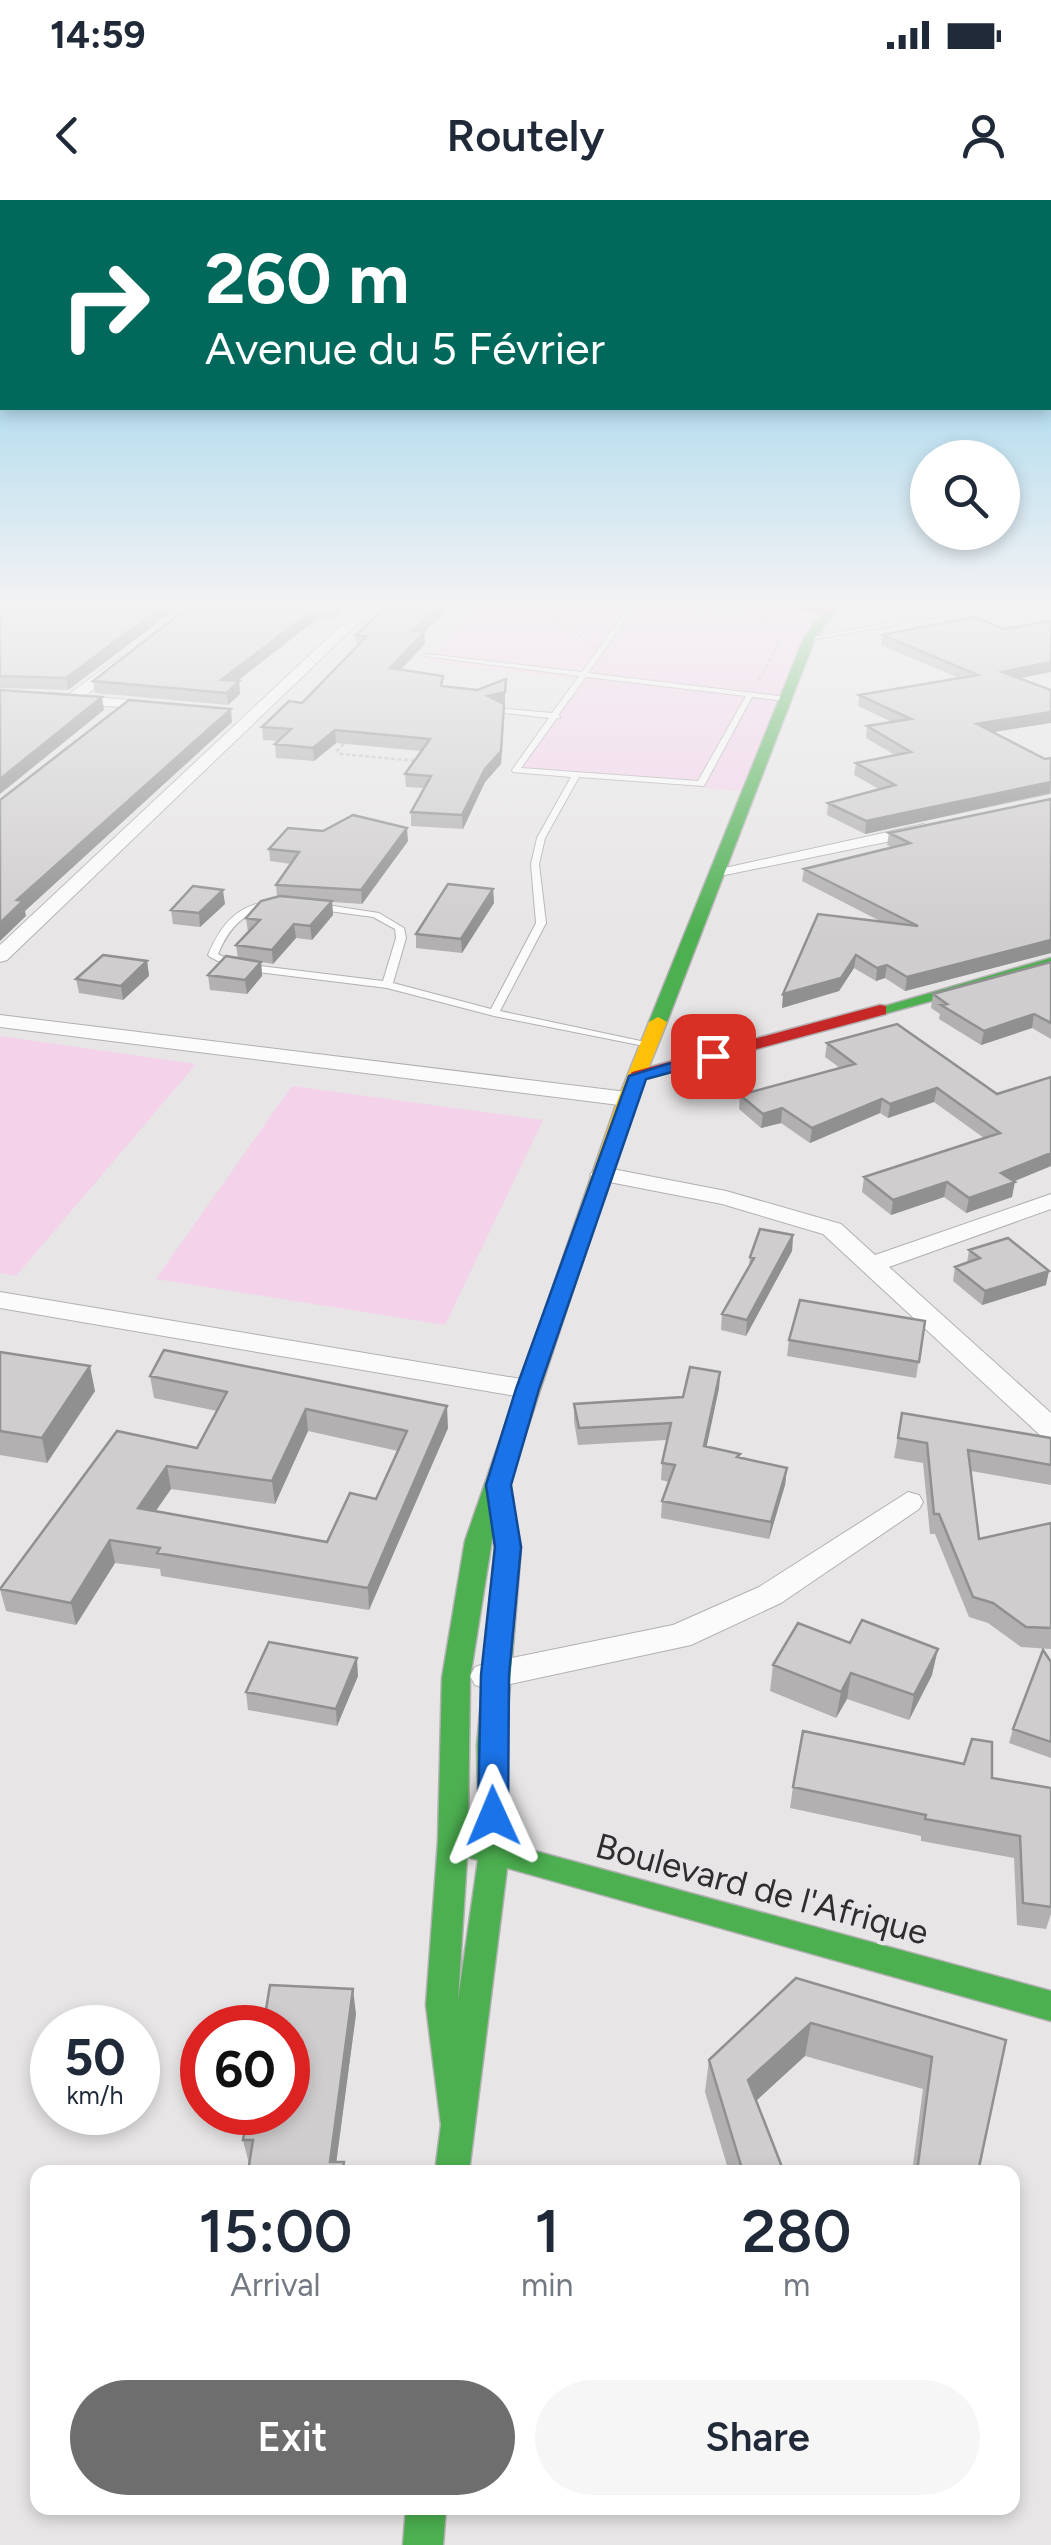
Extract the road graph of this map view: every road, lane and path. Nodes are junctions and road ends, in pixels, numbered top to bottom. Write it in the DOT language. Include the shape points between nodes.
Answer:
graph roads {
  1 [pos="243,717"];
  2 [pos="556,717"];
  3 [pos="738,717"];
  4 [pos="779,717"];
  5 [pos="350,737"];
  6 [pos="424,762"];
  7 [pos="575,777"];
  8 [pos="934,826"];
  9 [pos="720,871"];
  10 [pos="0,956"];
  11 [pos="1051,963"];
  12 [pos="386,985"];
  13 [pos="494,1014"];
  14 [pos="0,1021"];
  15 [pos="651,1046"];
  16 [pos="638,1076"];
  17 [pos="627,1099"];
  18 [pos="602,1174"];
  19 [pos="1051,1201"];
  20 [pos="874,1264"];
  21 [pos="0,1300"];
  22 [pos="527,1389"];
  23 [pos="1051,1429"];
  24 [pos="498,1485"];
  25 [pos="908,1502"];
  26 [pos="495,1675"];
  27 [pos="456,1678"];
  28 [pos="453,1841"];
  29 [pos="494,1852"];
  30 [pos="1051,2006"];
  31 [pos="456,2123"];
  32 [pos="453,2165"];
  33 [pos="425,2515"];
  34 [pos="423,2545"];
  1 -- 10 [label="street"];
  2 -- 7 [label="lane" via="516,770"];
  3 -- 7 [label="lane" via="701,784"];
  4 -- 9 [label="main road"];
  5 -- 6 [label="path" via="337,750 341,754"];
  7 -- 13 [label="lane" via="541,838 535,864 541,923"];
  8 -- 9 [label="street"];
  9 -- 15 [label="main road"];
  11 -- 16 [label="main road"];
  12 -- 12 [label="lane" via="401,938 392,920 376,915 266,904 232,920 214,954 234,966"];
  12 -- 13 [label="lane"];
  13 -- 15 [label="lane"];
  14 -- 17 [label="street"];
  15 -- 16 [label="main road"];
  16 -- 17 [label="main road"];
  17 -- 18 [label="main road"];
  18 -- 20 [label="street" via="801,1217 832,1229"];
  18 -- 22 [label="main road"];
  19 -- 20 [label="street"];
  20 -- 23 [label="street"];
  21 -- 22 [label="street"];
  22 -- 24 [label="main road"];
  24 -- 26 [label="main road" via="508,1547"];
  24 -- 27 [label="main road" via="478,1540"];
  25 -- 26 [label="street" via="770,1596 680,1636"];
  26 -- 27 [label="street"];
  26 -- 29 [label="main road"];
  27 -- 28 [label="main road"];
  28 -- 29 [label="main road, Boulevard de l'Afrique"];
  28 -- 31 [label="main road" via="442,2004"];
  29 -- 30 [label="main road, Boulevard de l'Afrique"];
  29 -- 31 [label="main road"];
  31 -- 32 [label="main road"];
  33 -- 34 [label="main road"];
}
